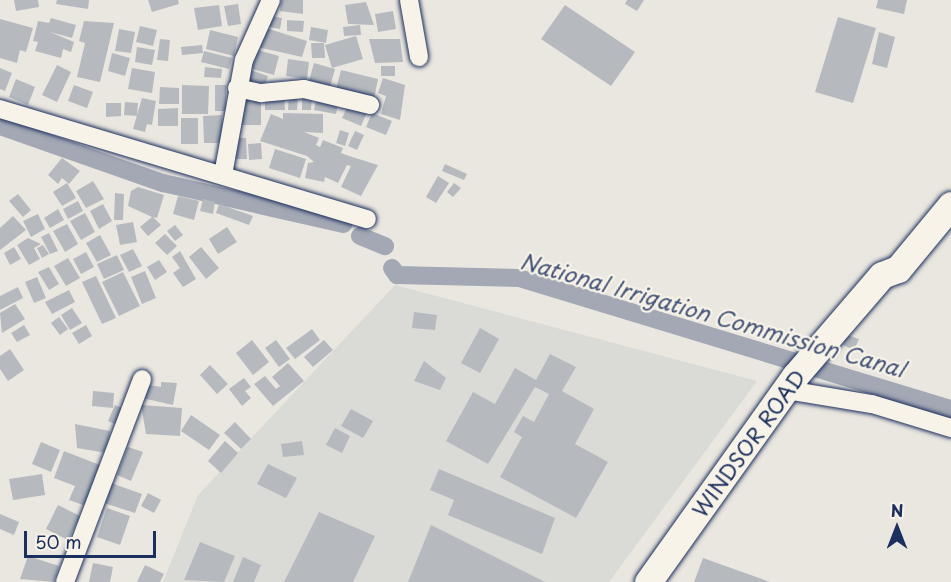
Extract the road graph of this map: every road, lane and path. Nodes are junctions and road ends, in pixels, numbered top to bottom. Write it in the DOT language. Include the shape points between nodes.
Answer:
graph roads {
  1 [pos="271,0"];
  2 [pos="409,0"];
  3 [pos="419,57"];
  4 [pos="237,88"];
  5 [pos="370,105"];
  6 [pos="0,109"];
  7 [pos="223,175"];
  8 [pos="951,205"];
  9 [pos="368,219"];
  10 [pos="142,379"];
  11 [pos="791,383"];
  12 [pos="951,428"];
  13 [pos="65,582"];
  14 [pos="648,582"];
  1 -- 4 [label="street"];
  2 -- 3 [label="street"];
  4 -- 5 [label="street" via="261,93 304,89"];
  4 -- 7 [label="street"];
  6 -- 7 [label="street"];
  7 -- 9 [label="street"];
  8 -- 11 [label="main road, WINDSOR ROAD" via="898,269 882,275"];
  10 -- 13 [label="street"];
  11 -- 12 [label="street"];
  11 -- 14 [label="main road, WINDSOR ROAD"];
}
